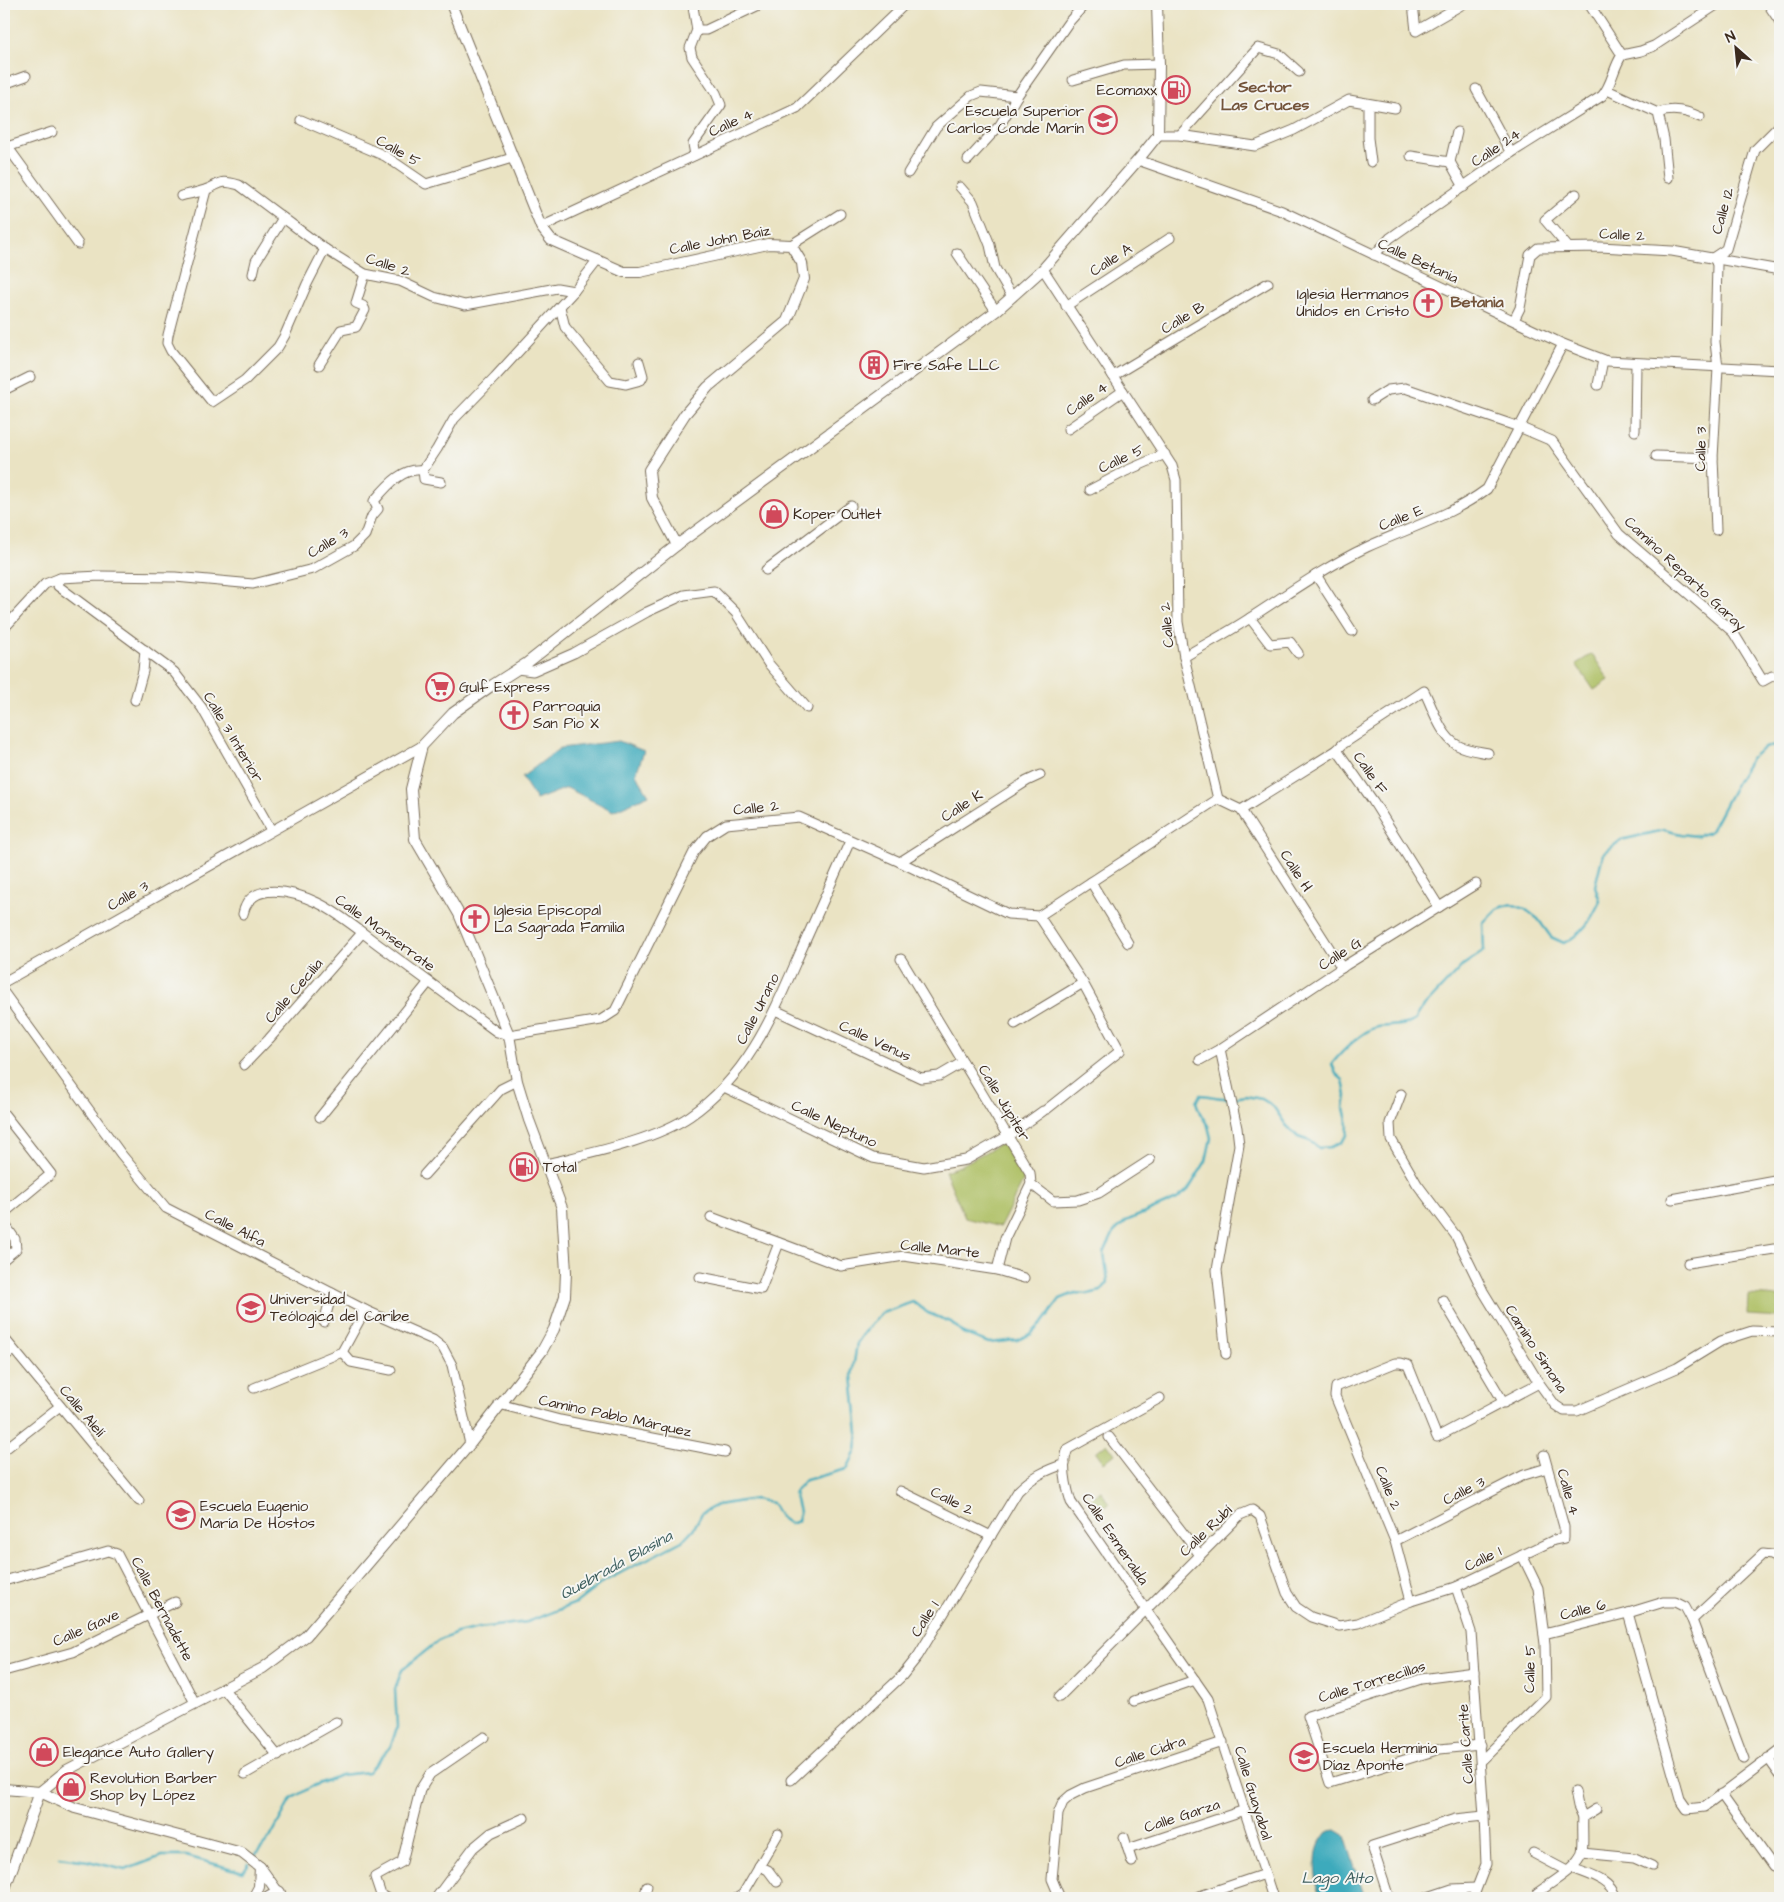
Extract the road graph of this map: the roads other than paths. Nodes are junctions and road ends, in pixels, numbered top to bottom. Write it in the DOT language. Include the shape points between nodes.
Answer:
graph roads {
  1 [pos="451,4"];
  2 [pos="696,4"];
  3 [pos="761,4"];
  4 [pos="905,4"];
  5 [pos="1085,4"];
  6 [pos="1157,4"];
  7 [pos="1412,4"];
  8 [pos="1463,4"];
  9 [pos="1589,4"];
  10 [pos="1718,4"];
  11 [pos="1768,4"];
  12 [pos="1780,22"];
  13 [pos="697,30"];
  14 [pos="1622,55"];
  15 [pos="1159,64"];
  16 [pos="1299,72"];
  17 [pos="26,76"];
  18 [pos="1073,80"];
  19 [pos="4,84"];
  20 [pos="1476,89"];
  21 [pos="1607,90"];
  22 [pos="1017,96"];
  23 [pos="1368,104"];
  24 [pos="1395,108"];
  25 [pos="1658,113"];
  26 [pos="1700,117"];
  27 [pos="301,120"];
  28 [pos="1780,125"];
  29 [pos="52,132"];
  30 [pos="1457,132"];
  31 [pos="1158,135"];
  32 [pos="1180,135"];
  33 [pos="5,145"];
  34 [pos="1511,153"];
  35 [pos="696,155"];
  36 [pos="1411,156"];
  37 [pos="512,158"];
  38 [pos="968,160"];
  39 [pos="1138,160"];
  40 [pos="1371,162"];
  41 [pos="1450,162"];
  42 [pos="908,173"];
  43 [pos="1668,178"];
  44 [pos="1464,186"];
  45 [pos="960,187"];
  46 [pos="206,190"];
  47 [pos="1576,194"];
  48 [pos="180,196"];
  49 [pos="840,214"];
  50 [pos="284,218"];
  51 [pos="541,227"];
  52 [pos="1170,238"];
  53 [pos="78,244"];
  54 [pos="791,245"];
  55 [pos="1568,247"];
  56 [pos="325,250"];
  57 [pos="957,252"];
  58 [pos="1374,256"];
  59 [pos="1714,257"];
  60 [pos="598,260"];
  61 [pos="1043,268"];
  62 [pos="1780,270"];
  63 [pos="253,274"];
  64 [pos="365,274"];
  65 [pos="1268,283"];
  66 [pos="574,290"];
  67 [pos="1012,297"];
  68 [pos="1066,306"];
  69 [pos="560,307"];
  70 [pos="996,311"];
  71 [pos="1514,320"];
  72 [pos="1562,344"];
  73 [pos="1603,360"];
  74 [pos="639,362"];
  75 [pos="1636,364"];
  76 [pos="319,365"];
  77 [pos="1718,368"];
  78 [pos="1780,370"];
  79 [pos="1113,376"];
  80 [pos="30,377"];
  81 [pos="1598,385"];
  82 [pos="4,390"];
  83 [pos="1122,391"];
  84 [pos="1372,400"];
  85 [pos="1519,427"];
  86 [pos="1068,429"];
  87 [pos="1635,432"];
  88 [pos="1165,454"];
  89 [pos="1656,456"];
  90 [pos="1714,458"];
  91 [pos="423,470"];
  92 [pos="441,482"];
  93 [pos="1090,490"];
  94 [pos="851,506"];
  95 [pos="1716,530"];
  96 [pos="677,544"];
  97 [pos="766,570"];
  98 [pos="1316,576"];
  99 [pos="60,578"];
  100 [pos="1250,618"];
  101 [pos="8,624"];
  102 [pos="1352,631"];
  103 [pos="144,650"];
  104 [pos="1298,653"];
  105 [pos="1184,656"];
  106 [pos="517,669"];
  107 [pos="1772,676"];
  108 [pos="134,700"];
  109 [pos="807,708"];
  110 [pos="422,746"];
  111 [pos="1337,750"];
  112 [pos="1488,753"];
  113 [pos="1040,775"];
  114 [pos="1218,799"];
  115 [pos="1241,810"];
  116 [pos="272,830"];
  117 [pos="850,841"];
  118 [pos="900,862"];
  119 [pos="1090,882"];
  120 [pos="1476,884"];
  121 [pos="1439,907"];
  122 [pos="243,914"];
  123 [pos="1039,916"];
  124 [pos="362,933"];
  125 [pos="1128,943"];
  126 [pos="901,959"];
  127 [pos="1342,968"];
  128 [pos="4,982"];
  129 [pos="429,982"];
  130 [pos="1083,983"];
  131 [pos="4,992"];
  132 [pos="775,1010"];
  133 [pos="1015,1024"];
  134 [pos="509,1035"];
  135 [pos="1220,1049"];
  136 [pos="1200,1060"];
  137 [pos="963,1062"];
  138 [pos="244,1065"];
  139 [pos="517,1081"];
  140 [pos="724,1087"];
  141 [pos="1402,1094"];
  142 [pos="4,1114"];
  143 [pos="320,1117"];
  144 [pos="1008,1136"];
  145 [pos="1150,1160"];
  146 [pos="546,1164"];
  147 [pos="424,1175"];
  148 [pos="1780,1180"];
  149 [pos="1031,1184"];
  150 [pos="1672,1199"];
  151 [pos="4,1213"];
  152 [pos="711,1217"];
  153 [pos="4,1224"];
  154 [pos="779,1244"];
  155 [pos="1780,1248"];
  156 [pos="4,1259"];
  157 [pos="1688,1262"];
  158 [pos="998,1270"];
  159 [pos="700,1277"];
  160 [pos="1024,1278"];
  161 [pos="332,1293"];
  162 [pos="1443,1300"];
  163 [pos="365,1310"];
  164 [pos="324,1322"];
  165 [pos="1780,1332"];
  166 [pos="4,1338"];
  167 [pos="13,1350"];
  168 [pos="342,1352"];
  169 [pos="1226,1354"];
  170 [pos="4,1356"];
  171 [pos="391,1370"];
  172 [pos="1540,1384"];
  173 [pos="254,1388"];
  174 [pos="1160,1398"];
  175 [pos="1504,1403"];
  176 [pos="499,1404"];
  177 [pos="60,1406"];
  178 [pos="1109,1437"];
  179 [pos="470,1444"];
  180 [pos="4,1450"];
  181 [pos="725,1452"];
  182 [pos="1544,1455"];
  183 [pos="1065,1464"];
  184 [pos="1546,1468"];
  185 [pos="900,1491"];
  186 [pos="139,1501"];
  187 [pos="991,1536"];
  188 [pos="1564,1538"];
  189 [pos="1395,1541"];
  190 [pos="1200,1555"];
  191 [pos="1522,1555"];
  192 [pos="1780,1562"];
  193 [pos="4,1581"];
  194 [pos="1456,1587"];
  195 [pos="1411,1601"];
  196 [pos="175,1602"];
  197 [pos="1146,1610"];
  198 [pos="1628,1613"];
  199 [pos="149,1615"];
  200 [pos="1692,1620"];
  201 [pos="1544,1634"];
  202 [pos="4,1672"];
  203 [pos="1474,1672"];
  204 [pos="1195,1680"];
  205 [pos="223,1688"];
  206 [pos="1060,1697"];
  207 [pos="1208,1699"];
  208 [pos="1134,1701"];
  209 [pos="195,1703"];
  210 [pos="336,1722"];
  211 [pos="484,1737"];
  212 [pos="1223,1742"];
  213 [pos="1480,1745"];
  214 [pos="1780,1750"];
  215 [pos="278,1756"];
  216 [pos="1768,1758"];
  217 [pos="1744,1759"];
  218 [pos="1481,1761"];
  219 [pos="245,1774"];
  220 [pos="1780,1775"];
  221 [pos="791,1780"];
  222 [pos="4,1789"];
  223 [pos="1575,1791"];
  224 [pos="40,1792"];
  225 [pos="1721,1794"];
  226 [pos="1596,1809"];
  227 [pos="1245,1810"];
  228 [pos="1484,1816"];
  229 [pos="524,1818"];
  230 [pos="1583,1818"];
  231 [pos="778,1834"];
  232 [pos="1124,1837"];
  233 [pos="1128,1848"];
  234 [pos="1533,1853"];
  235 [pos="1582,1853"];
  236 [pos="1132,1862"];
  237 [pos="258,1865"];
  238 [pos="759,1866"];
  239 [pos="1652,1866"];
  240 [pos="1773,1867"];
  241 [pos="1569,1869"];
  242 [pos="1265,1874"];
  243 [pos="777,1882"];
  244 [pos="647,1886"];
  245 [pos="1476,1888"];
  246 [pos="4,1891"];
  247 [pos="1272,1895"];
  248 [pos="277,1897"];
  249 [pos="253,1898"];
  250 [pos="386,1898"];
  251 [pos="436,1898"];
  252 [pos="644,1898"];
  253 [pos="737,1898"];
  254 [pos="1060,1898"];
  255 [pos="1194,1898"];
  256 [pos="1389,1898"];
  257 [pos="1425,1898"];
  258 [pos="1473,1898"];
  259 [pos="1536,1898"];
  260 [pos="1616,1898"];
  1 -- 37 [label="street, Calle John Baiz"];
  2 -- 13 [label="street"];
  3 -- 13 [label="street" via="706,30"];
  4 -- 35 [label="street, Calle 4" via="797,108"];
  5 -- 22 [label="street"];
  6 -- 15 [label="street"];
  7 -- 8 [label="street" via="1416,31"];
  9 -- 14 [label="street"];
  10 -- 14 [label="street" via="1654,46"];
  11 -- 12 [label="street"];
  13 -- 35 [label="street" via="690,48 692,57 722,105 693,144"];
  14 -- 21 [label="street, Calle 24"];
  15 -- 18 [label="street" via="1124,65"];
  15 -- 31 [label="street"];
  16 -- 32 [label="street" via="1279,54 1258,48"];
  17 -- 19 [label="street"];
  20 -- 34 [label="street"];
  21 -- 25 [label="street"];
  21 -- 34 [label="street, Calle 24" via="1591,104"];
  22 -- 38 [label="street" via="1000,125"];
  22 -- 42 [label="street" via="981,92 971,96 936,127"];
  23 -- 24 [label="street"];
  23 -- 32 [label="street" via="1349,100 1294,130 1255,146"];
  23 -- 40 [label="street"];
  25 -- 26 [label="street" via="1666,110"];
  25 -- 43 [label="street"];
  27 -- 37 [label="street, Calle 5" via="385,156 426,184"];
  28 -- 59 [label="street, Calle 12" via="1755,150 1726,249"];
  29 -- 33 [label="street"];
  30 -- 41 [label="street"];
  31 -- 32 [label="street"];
  31 -- 39 [label="street"];
  33 -- 53 [label="street"];
  34 -- 44 [label="street, Calle 24"];
  35 -- 51 [label="street, Calle 4"];
  36 -- 41 [label="street"];
  37 -- 51 [label="street, Calle John Baiz"];
  39 -- 58 [label="street, Calle Betania" via="1282,211"];
  39 -- 61 [label="street"];
  41 -- 44 [label="street"];
  44 -- 58 [label="street, Calle 24" via="1390,238"];
  45 -- 67 [label="street" via="973,202 990,245 995,268"];
  46 -- 48 [label="street, Calle 2"];
  46 -- 50 [label="street, Calle 2" via="219,182 239,185"];
  46 -- 56 [label="street" via="167,343 212,402 244,380 278,347"];
  47 -- 55 [label="street" via="1545,220"];
  49 -- 54 [label="street"];
  50 -- 56 [label="street, Calle 2"];
  50 -- 63 [label="street" via="256,261"];
  51 -- 60 [label="street, Calle John Baiz" via="551,240"];
  52 -- 68 [label="street, Calle A"];
  54 -- 60 [label="street, Calle John Baiz" via="768,244 640,272 624,272"];
  54 -- 96 [label="street, Calle John Baiz" via="802,262 804,279 787,321 708,387 685,414 649,470 652,498"];
  55 -- 59 [label="street, Calle 2"];
  55 -- 71 [label="street, Calle 2" via="1538,248 1530,255 1520,308"];
  56 -- 64 [label="street, Calle 2"];
  57 -- 70 [label="street"];
  58 -- 71 [label="street, Calle Betania"];
  59 -- 62 [label="street, Calle 2"];
  59 -- 77 [label="street" via="1717,265 1715,342"];
  60 -- 66 [label="street"];
  61 -- 67 [label="street"];
  61 -- 68 [label="street, Calle 2"];
  64 -- 66 [label="street, Calle 2" via="400,281 434,297 466,305 557,288"];
  64 -- 76 [label="street" via="356,302 365,310 356,327 341,330"];
  65 -- 79 [label="street, Calle B"];
  66 -- 69 [label="street"];
  67 -- 70 [label="street"];
  68 -- 79 [label="street, Calle 2"];
  69 -- 74 [label="street" via="565,327 610,381 626,384 642,380"];
  69 -- 91 [label="street" via="454,419"];
  70 -- 96 [label="street"];
  71 -- 72 [label="street, Calle Betania"];
  72 -- 73 [label="street, Calle Betania"];
  72 -- 85 [label="street, Calle E"];
  73 -- 75 [label="street, Calle Betania"];
  73 -- 81 [label="street"];
  75 -- 77 [label="street, Calle Betania"];
  75 -- 87 [label="street"];
  77 -- 78 [label="street, Calle Betania"];
  77 -- 90 [label="street, Calle 3"];
  79 -- 83 [label="street, Calle 2"];
  80 -- 82 [label="street"];
  83 -- 86 [label="street, Calle 4"];
  83 -- 88 [label="street, Calle 2"];
  84 -- 85 [label="street, Camino Reparto Garay" via="1388,390 1405,388"];
  85 -- 98 [label="street, Calle E" via="1487,489 1439,518 1367,547"];
  85 -- 107 [label="street, Camino Reparto Garay" via="1552,441 1619,534 1733,632 1762,681"];
  88 -- 93 [label="street, Calle 5"];
  88 -- 105 [label="street, Calle 2" via="1176,480 1178,622"];
  89 -- 90 [label="street"];
  90 -- 95 [label="street, Calle 3"];
  91 -- 92 [label="street" via="424,479"];
  91 -- 99 [label="street, Calle 3" via="403,473 387,486 374,501 378,509 372,516 366,535 354,546 313,569 253,584 175,577"];
  94 -- 97 [label="street"];
  96 -- 106 [label="street"];
  98 -- 100 [label="street, Calle E"];
  98 -- 102 [label="street"];
  99 -- 101 [label="street" via="45,584"];
  99 -- 103 [label="street, Calle 3 Interior" via="58,586"];
  100 -- 104 [label="street" via="1270,644 1290,642"];
  100 -- 105 [label="street, Calle E"];
  103 -- 108 [label="street" via="143,671"];
  103 -- 116 [label="street, Calle 3 Interior" via="174,672 202,708"];
  105 -- 114 [label="street, Calle 2"];
  106 -- 109 [label="street" via="533,671 684,595 714,591 736,613 768,663"];
  106 -- 110 [label="street" via="453,713"];
  110 -- 116 [label="street, Calle 3"];
  110 -- 134 [label="street" via="411,789 415,839 459,914"];
  111 -- 112 [label="street" via="1424,691 1441,727 1455,744"];
  111 -- 115 [label="street, Calle F"];
  111 -- 121 [label="street, Calle F"];
  113 -- 118 [label="street, Calle K"];
  114 -- 115 [label="street"];
  114 -- 119 [label="street"];
  115 -- 127 [label="street, Calle H"];
  116 -- 128 [label="street, Calle 3"];
  117 -- 118 [label="street, Calle 2"];
  117 -- 132 [label="street, Calle Urano"];
  117 -- 134 [label="street, Calle 2" via="799,817 726,824 707,836 694,852 615,1011 601,1020"];
  118 -- 123 [label="street, Calle 2" via="1008,914"];
  119 -- 123 [label="street"];
  119 -- 125 [label="street"];
  120 -- 121 [label="street, Calle G"];
  121 -- 127 [label="street, Calle G"];
  122 -- 124 [label="street, Calle Monserrate" via="245,904 254,896 282,890 320,904"];
  123 -- 130 [label="street"];
  124 -- 129 [label="street, Calle Monserrate"];
  124 -- 138 [label="street, Calle Cecilia"];
  126 -- 137 [label="street, Calle Júpiter"];
  127 -- 135 [label="street, Calle G"];
  129 -- 134 [label="street, Calle Monserrate" via="497,1032"];
  129 -- 143 [label="street"];
  130 -- 133 [label="street"];
  130 -- 144 [label="street, Calle Neptuno" via="1120,1051"];
  131 -- 161 [label="street, Calle Alfa" via="121,1154 166,1208"];
  132 -- 137 [label="street, Calle Venus" via="921,1078 939,1076"];
  132 -- 140 [label="street, Calle Urano" via="753,1051"];
  134 -- 139 [label="street"];
  135 -- 136 [label="street, Calle G"];
  135 -- 169 [label="street" via="1239,1145 1217,1270"];
  137 -- 144 [label="street, Calle Júpiter"];
  139 -- 146 [label="street"];
  139 -- 147 [label="street" via="501,1090"];
  140 -- 144 [label="street, Calle Neptuno" via="873,1158 924,1167 966,1160"];
  140 -- 146 [label="street, Calle Urano" via="690,1116 658,1132"];
  141 -- 172 [label="street, Camino Simona" via="1390,1123 1392,1139 1416,1184 1456,1236 1483,1291"];
  142 -- 151 [label="street" via="51,1174"];
  144 -- 149 [label="street, Calle Júpiter" via="1030,1173"];
  145 -- 149 [label="street" via="1099,1193 1078,1200 1053,1201"];
  146 -- 176 [label="street" via="562,1208 565,1296 554,1329 542,1351"];
  148 -- 150 [label="street"];
  149 -- 158 [label="street" via="1005,1238"];
  152 -- 154 [label="street, Calle Marte"];
  153 -- 156 [label="street" via="15,1239 16,1250"];
  154 -- 158 [label="street, Calle Marte" via="840,1266 904,1256"];
  154 -- 159 [label="street" via="761,1289"];
  155 -- 157 [label="street"];
  158 -- 160 [label="street, Calle Marte"];
  161 -- 163 [label="street, Calle Alfa"];
  161 -- 164 [label="street"];
  162 -- 175 [label="street"];
  163 -- 168 [label="street"];
  163 -- 179 [label="street, Calle Alfa" via="433,1340 443,1348 452,1365"];
  165 -- 172 [label="street, Camino Simona" via="1752,1332 1721,1341 1677,1368 1576,1411 1564,1411 1555,1405"];
  166 -- 167 [label="street, Calle Alelí"];
  167 -- 170 [label="street"];
  167 -- 177 [label="street, Calle Alelí"];
  168 -- 171 [label="street" via="351,1362"];
  168 -- 173 [label="street"];
  172 -- 175 [label="street"];
  174 -- 183 [label="street" via="1068,1449"];
  175 -- 189 [label="street, Calle 2" via="1437,1437 1408,1365 1395,1363 1336,1387 1335,1396"];
  176 -- 179 [label="street"];
  176 -- 181 [label="street, Camino Pablo Márquez" via="560,1420"];
  177 -- 180 [label="street"];
  177 -- 186 [label="street, Calle Alelí"];
  178 -- 190 [label="street"];
  179 -- 205 [label="street" via="306,1636 263,1668"];
  182 -- 184 [label="street, Calle 4"];
  183 -- 187 [label="street, Calle 1" via="1045,1470 1026,1483"];
  183 -- 197 [label="street, Calle Esmeralda" via="1067,1490 1072,1502"];
  184 -- 188 [label="street, Calle 4" via="1564,1527"];
  184 -- 189 [label="street, Calle 3"];
  185 -- 187 [label="street, Calle 2"];
  187 -- 221 [label="street, Calle 1" via="918,1656 902,1676"];
  188 -- 191 [label="street, Calle 1"];
  189 -- 195 [label="street, Calle 2"];
  190 -- 195 [label="street, Calle Rubí" via="1240,1515 1252,1510 1260,1516 1286,1593 1296,1607 1312,1617 1339,1626 1358,1623"];
  190 -- 197 [label="street, Calle Rubí"];
  191 -- 194 [label="street, Calle 1"];
  191 -- 201 [label="street, Calle 5" via="1538,1588"];
  192 -- 200 [label="street" via="1772,1555 1763,1554"];
  193 -- 199 [label="street, Calle Bernadette" via="108,1551 117,1554"];
  194 -- 195 [label="street, Calle 1"];
  194 -- 203 [label="street, Calle Carite" via="1471,1632"];
  196 -- 199 [label="street, Calle Gave"];
  197 -- 204 [label="street, Calle Esmeralda"];
  197 -- 206 [label="street, Calle Rubí"];
  198 -- 200 [label="street, Calle 6" via="1664,1602 1675,1602 1684,1607"];
  198 -- 201 [label="street, Calle 6"];
  198 -- 225 [label="street" via="1680,1799 1687,1809 1705,1807"];
  199 -- 202 [label="street, Calle Gave" via="73,1652"];
  199 -- 209 [label="street, Calle Bernadette"];
  200 -- 217 [label="street"];
  201 -- 218 [label="street, Calle 5" via="1546,1698"];
  203 -- 213 [label="street, Calle Carite"];
  203 -- 213 [label="street, Calle Torrecillas" via="1421,1679 1308,1716 1330,1784 1440,1749"];
  204 -- 207 [label="street, Calle Esmeralda"];
  204 -- 208 [label="street"];
  205 -- 209 [label="street"];
  205 -- 215 [label="street"];
  207 -- 212 [label="street, Calle Guayabal"];
  209 -- 224 [label="street" via="67,1770"];
  210 -- 215 [label="street"];
  211 -- 250 [label="street" via="430,1774 420,1790 402,1862 375,1877 381,1894"];
  212 -- 227 [label="street, Calle Guayabal"];
  212 -- 254 [label="street, Calle Cidra" via="1085,1788 1063,1802 1058,1814 1052,1879"];
  213 -- 218 [label="street, Calle Carite"];
  214 -- 216 [label="street"];
  215 -- 219 [label="street"];
  216 -- 220 [label="street"];
  216 -- 225 [label="street"];
  218 -- 228 [label="street, Calle Carite"];
  222 -- 224 [label="street"];
  223 -- 230 [label="street"];
  224 -- 237 [label="street" via="76,1808 223,1847 246,1856"];
  224 -- 246 [label="street"];
  225 -- 240 [label="street"];
  226 -- 230 [label="street"];
  227 -- 233 [label="street, Calle Garza"];
  227 -- 242 [label="street, Calle Guayabal"];
  228 -- 245 [label="street, Calle Carite" via="1486,1864"];
  228 -- 256 [label="street" via="1455,1819 1372,1846"];
  229 -- 251 [label="street" via="491,1833 473,1848"];
  230 -- 235 [label="street"];
  231 -- 238 [label="street"];
  232 -- 233 [label="street"];
  233 -- 236 [label="street"];
  234 -- 241 [label="street"];
  235 -- 239 [label="street" via="1634,1858"];
  235 -- 241 [label="street"];
  237 -- 248 [label="street"];
  237 -- 249 [label="street" via="259,1887"];
  238 -- 243 [label="street" via="768,1870"];
  238 -- 253 [label="street" via="743,1894"];
  241 -- 259 [label="street" via="1537,1893"];
  241 -- 260 [label="street" via="1608,1883"];
  242 -- 247 [label="street, Calle Guayabal"];
  242 -- 255 [label="street"];
  244 -- 252 [label="street"];
  245 -- 257 [label="street" via="1452,1889"];
  245 -- 258 [label="street, Calle Carite"];
}
